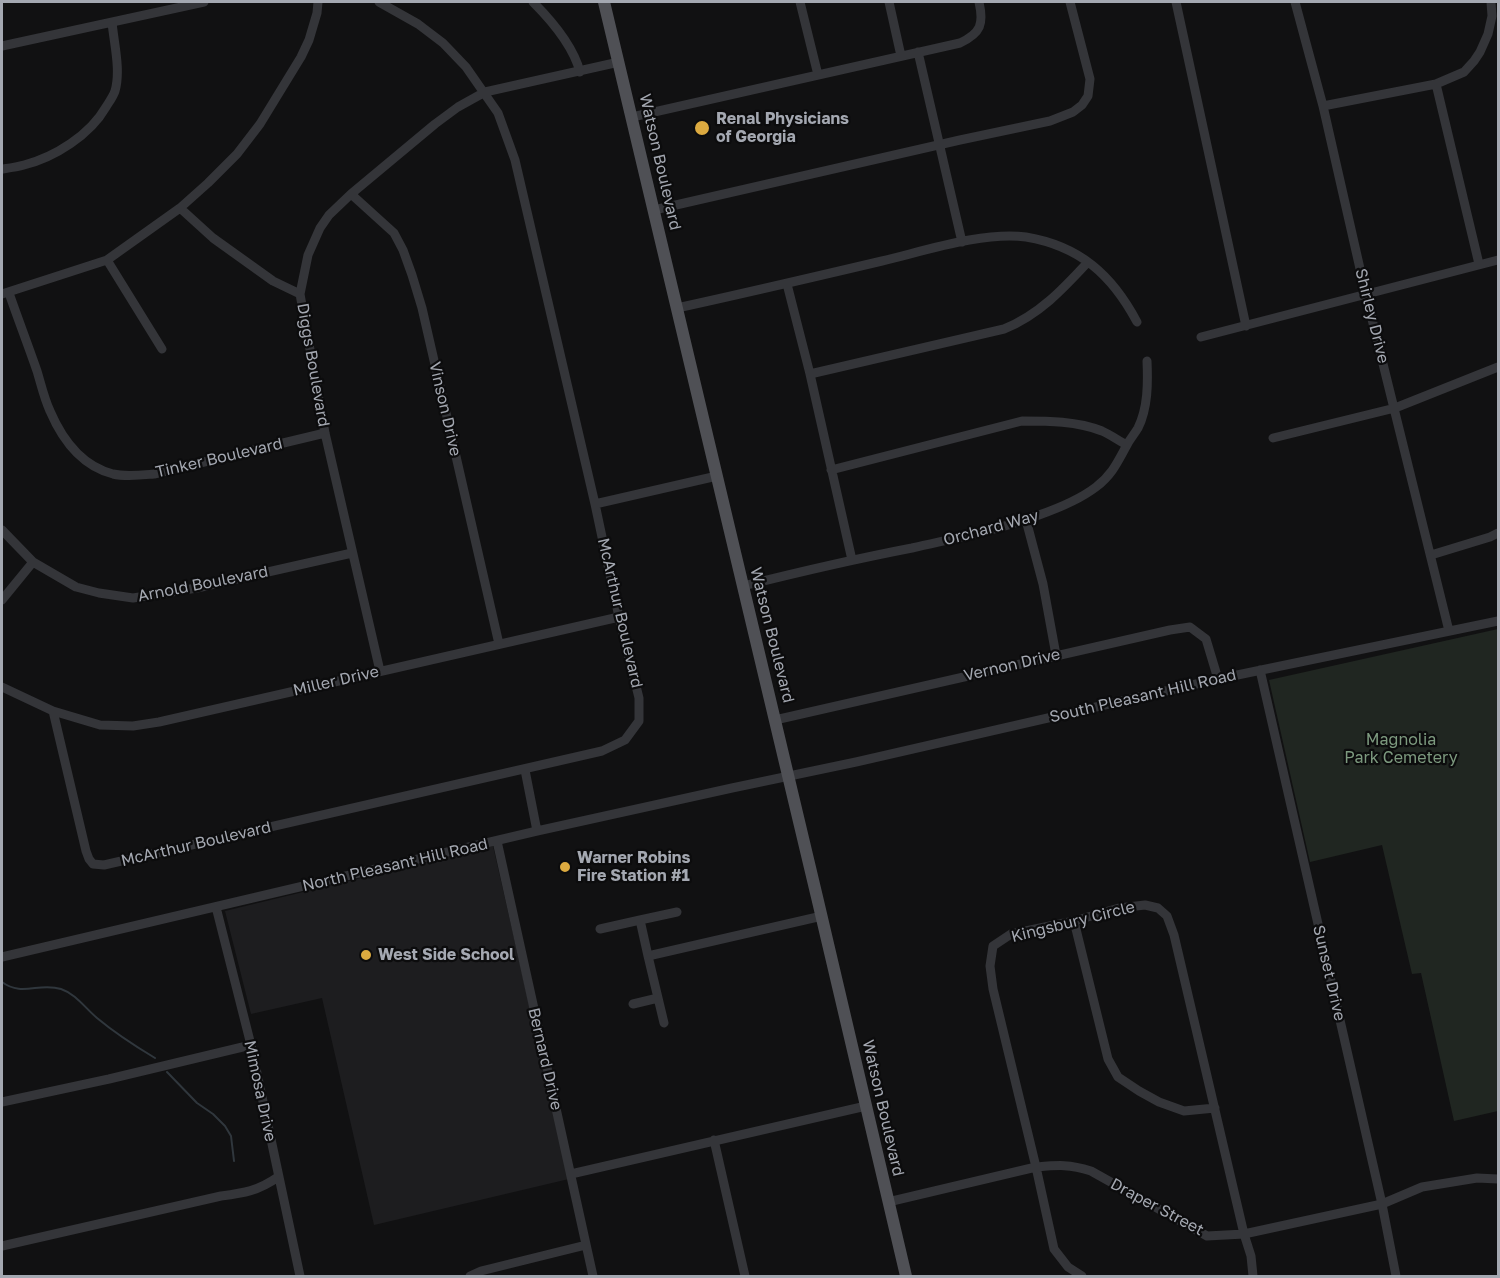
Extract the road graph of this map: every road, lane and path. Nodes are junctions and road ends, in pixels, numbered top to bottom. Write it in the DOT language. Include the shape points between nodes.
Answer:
graph roads {
  1 [pos="204,2"];
  2 [pos="318,2"];
  3 [pos="379,2"];
  4 [pos="533,2"];
  5 [pos="604,2"];
  6 [pos="800,2"];
  7 [pos="889,2"];
  8 [pos="979,2"];
  9 [pos="1070,2"];
  10 [pos="1176,2"];
  11 [pos="1295,2"];
  12 [pos="1491,2"];
  13 [pos="112,22"];
  14 [pos="2,46"];
  15 [pos="918,52"];
  16 [pos="901,56"];
  17 [pos="619,62"];
  18 [pos="580,72"];
  19 [pos="818,75"];
  20 [pos="1436,84"];
  21 [pos="485,93"];
  22 [pos="1323,106"];
  23 [pos="632,117"];
  24 [pos="940,145"];
  25 [pos="2,169"];
  26 [pos="351,194"];
  27 [pos="180,208"];
  28 [pos="654,210"];
  29 [pos="962,242"];
  30 [pos="107,260"];
  31 [pos="1498,260"];
  32 [pos="1088,262"];
  33 [pos="1479,264"];
  34 [pos="787,284"];
  35 [pos="5,294"];
  36 [pos="300,294"];
  37 [pos="1366,295"];
  38 [pos="677,308"];
  39 [pos="1137,322"];
  40 [pos="1246,326"];
  41 [pos="1201,337"];
  42 [pos="162,350"];
  43 [pos="1147,361"];
  44 [pos="1498,367"];
  45 [pos="810,374"];
  46 [pos="1395,408"];
  47 [pos="325,433"];
  48 [pos="1273,438"];
  49 [pos="1127,445"];
  50 [pos="831,470"];
  51 [pos="717,476"];
  52 [pos="595,504"];
  53 [pos="1026,520"];
  54 [pos="2,530"];
  55 [pos="1498,533"];
  56 [pos="352,553"];
  57 [pos="1431,555"];
  58 [pos="852,560"];
  59 [pos="33,562"];
  60 [pos="743,586"];
  61 [pos="2,600"];
  62 [pos="619,617"];
  63 [pos="1498,621"];
  64 [pos="1449,631"];
  65 [pos="500,645"];
  66 [pos="1056,655"];
  67 [pos="1260,670"];
  68 [pos="380,671"];
  69 [pos="1218,679"];
  70 [pos="2,687"];
  71 [pos="53,711"];
  72 [pos="776,720"];
  73 [pos="525,770"];
  74 [pos="789,776"];
  75 [pos="537,831"];
  76 [pos="497,841"];
  77 [pos="216,907"];
  78 [pos="677,912"];
  79 [pos="822,916"];
  80 [pos="640,920"];
  81 [pos="1074,921"];
  82 [pos="600,929"];
  83 [pos="648,956"];
  84 [pos="2,957"];
  85 [pos="658,999"];
  86 [pos="633,1004"];
  87 [pos="664,1023"];
  88 [pos="251,1045"];
  89 [pos="2,1102"];
  90 [pos="866,1106"];
  91 [pos="1215,1108"];
  92 [pos="714,1140"];
  93 [pos="1036,1167"];
  94 [pos="571,1174"];
  95 [pos="278,1177"];
  96 [pos="1498,1179"];
  97 [pos="888,1202"];
  98 [pos="1382,1204"];
  99 [pos="1244,1234"];
  100 [pos="586,1245"];
  101 [pos="2,1246"];
  102 [pos="300,1276"];
  103 [pos="470,1276"];
  104 [pos="593,1276"];
  105 [pos="745,1276"];
  106 [pos="906,1276"];
  107 [pos="1082,1276"];
  108 [pos="1253,1276"];
  109 [pos="1396,1276"];
  1 -- 13 [label="street"];
  2 -- 27 [label="street" via="302,57 260,124 237,154"];
  3 -- 21 [label="street, McArthur Boulevard" via="443,42"];
  4 -- 18 [label="street" via="567,42"];
  5 -- 17 [label="main road, Watson Boulevard"];
  6 -- 19 [label="street"];
  7 -- 16 [label="street"];
  8 -- 15 [label="street" via="982,16 975,35 960,43"];
  9 -- 24 [label="street" via="1090,79 1088,96 1082,105 1050,121"];
  10 -- 40 [label="street"];
  11 -- 22 [label="street, Shirley Drive"];
  12 -- 20 [label="street" via="1488,34 1474,61 1464,72"];
  13 -- 14 [label="street"];
  13 -- 25 [label="street" via="118,73 115,92 102,116 72,142 45,158"];
  15 -- 16 [label="street"];
  15 -- 24 [label="street"];
  16 -- 19 [label="street"];
  17 -- 18 [label="street, Diggs Boulevard"];
  17 -- 23 [label="main road, Watson Boulevard"];
  18 -- 21 [label="street, Diggs Boulevard"];
  19 -- 23 [label="street"];
  20 -- 22 [label="street"];
  20 -- 33 [label="street"];
  21 -- 26 [label="street, Diggs Boulevard" via="435,124"];
  21 -- 52 [label="street, McArthur Boulevard" via="498,113 515,160"];
  22 -- 37 [label="street, Shirley Drive"];
  23 -- 28 [label="main road, Watson Boulevard"];
  24 -- 28 [label="street"];
  24 -- 29 [label="street"];
  26 -- 36 [label="street, Diggs Boulevard" via="320,228 308,255"];
  26 -- 65 [label="street, Vinson Drive" via="394,233 412,274"];
  27 -- 30 [label="street"];
  27 -- 36 [label="street" via="213,238"];
  28 -- 38 [label="main road, Watson Boulevard"];
  29 -- 32 [label="street" via="1025,237 1060,246"];
  29 -- 34 [label="street"];
  30 -- 35 [label="street"];
  30 -- 42 [label="street"];
  31 -- 33 [label="street"];
  32 -- 39 [label="street" via="1116,287"];
  32 -- 45 [label="street" via="1054,297 1016,325"];
  33 -- 37 [label="street"];
  34 -- 38 [label="street"];
  34 -- 45 [label="street"];
  35 -- 47 [label="street, Tinker Boulevard" via="59,430 81,457 113,474 154,474"];
  36 -- 47 [label="street, Diggs Boulevard"];
  37 -- 40 [label="street"];
  37 -- 46 [label="street, Shirley Drive"];
  38 -- 51 [label="main road, Watson Boulevard"];
  40 -- 41 [label="street"];
  43 -- 49 [label="street, Orchard Way" via="1143,414"];
  44 -- 46 [label="street"];
  45 -- 50 [label="street"];
  46 -- 48 [label="street"];
  46 -- 57 [label="street, Shirley Drive"];
  47 -- 56 [label="street, Diggs Boulevard"];
  49 -- 50 [label="street" via="1102,431 1075,424 1022,421"];
  49 -- 53 [label="street, Orchard Way" via="1097,486 1063,507"];
  50 -- 58 [label="street"];
  51 -- 52 [label="street"];
  51 -- 60 [label="main road, Watson Boulevard"];
  52 -- 62 [label="street, McArthur Boulevard"];
  53 -- 58 [label="street, Orchard Way"];
  53 -- 66 [label="street"];
  54 -- 59 [label="street, Arnold Boulevard"];
  55 -- 57 [label="street"];
  56 -- 59 [label="street, Arnold Boulevard" via="198,588 133,598 76,587"];
  56 -- 68 [label="street, Diggs Boulevard"];
  57 -- 64 [label="street, Shirley Drive"];
  58 -- 60 [label="street, Orchard Way"];
  59 -- 61 [label="street"];
  60 -- 72 [label="main road, Watson Boulevard"];
  62 -- 65 [label="street, Miller Drive"];
  62 -- 73 [label="street, McArthur Boulevard" via="639,698 639,721 625,740 602,752"];
  63 -- 64 [label="street, South Pleasant Hill Road"];
  64 -- 67 [label="street, South Pleasant Hill Road"];
  65 -- 68 [label="street, Miller Drive"];
  66 -- 69 [label="street, Vernon Drive" via="1190,627 1206,639"];
  66 -- 72 [label="street, Vernon Drive"];
  67 -- 69 [label="street, South Pleasant Hill Road"];
  67 -- 98 [label="street, Sunset Drive"];
  68 -- 71 [label="street, Miller Drive" via="133,726 100,725"];
  69 -- 74 [label="street, South Pleasant Hill Road"];
  70 -- 71 [label="street"];
  71 -- 73 [label="street, McArthur Boulevard" via="86,851 93,864 104,865"];
  72 -- 74 [label="main road, Watson Boulevard"];
  73 -- 75 [label="street"];
  74 -- 75 [label="street, North Pleasant Hill Road"];
  74 -- 79 [label="main road, Watson Boulevard"];
  75 -- 76 [label="street, North Pleasant Hill Road"];
  76 -- 77 [label="street, North Pleasant Hill Road"];
  76 -- 94 [label="street, Bernard Drive"];
  77 -- 84 [label="street, North Pleasant Hill Road"];
  77 -- 88 [label="street, Mimosa Drive"];
  78 -- 80 [label="street"];
  79 -- 83 [label="street"];
  79 -- 90 [label="main road, Watson Boulevard"];
  80 -- 82 [label="street"];
  80 -- 83 [label="street"];
  81 -- 91 [label="street" via="1108,1059 1118,1077 1159,1102 1184,1111"];
  81 -- 91 [label="street, Kingsbury Circle" via="1145,905 1158,908 1167,916"];
  81 -- 93 [label="street, Kingsbury Circle" via="1011,934 993,946 993,989"];
  83 -- 85 [label="street"];
  85 -- 86 [label="street"];
  85 -- 87 [label="street"];
  88 -- 89 [label="street"];
  88 -- 95 [label="street, Mimosa Drive"];
  90 -- 92 [label="street"];
  90 -- 97 [label="main road, Watson Boulevard"];
  91 -- 99 [label="street, Kingsbury Circle"];
  92 -- 94 [label="street"];
  92 -- 105 [label="street"];
  93 -- 97 [label="street, Draper Street"];
  93 -- 99 [label="street, Draper Street" via="1061,1164 1091,1172 1207,1236"];
  93 -- 107 [label="street, Kingsbury Circle" via="1054,1249 1068,1267"];
  94 -- 100 [label="street, Bernard Drive"];
  95 -- 101 [label="street" via="251,1192"];
  95 -- 102 [label="street, Mimosa Drive"];
  96 -- 98 [label="street, Draper Street" via="1477,1178 1422,1187"];
  97 -- 106 [label="main road, Watson Boulevard"];
  98 -- 99 [label="street, Draper Street"];
  98 -- 109 [label="street, Sunset Drive"];
  99 -- 108 [label="street, Kingsbury Circle"];
  100 -- 103 [label="street"];
  100 -- 104 [label="street, Bernard Drive"];
}
